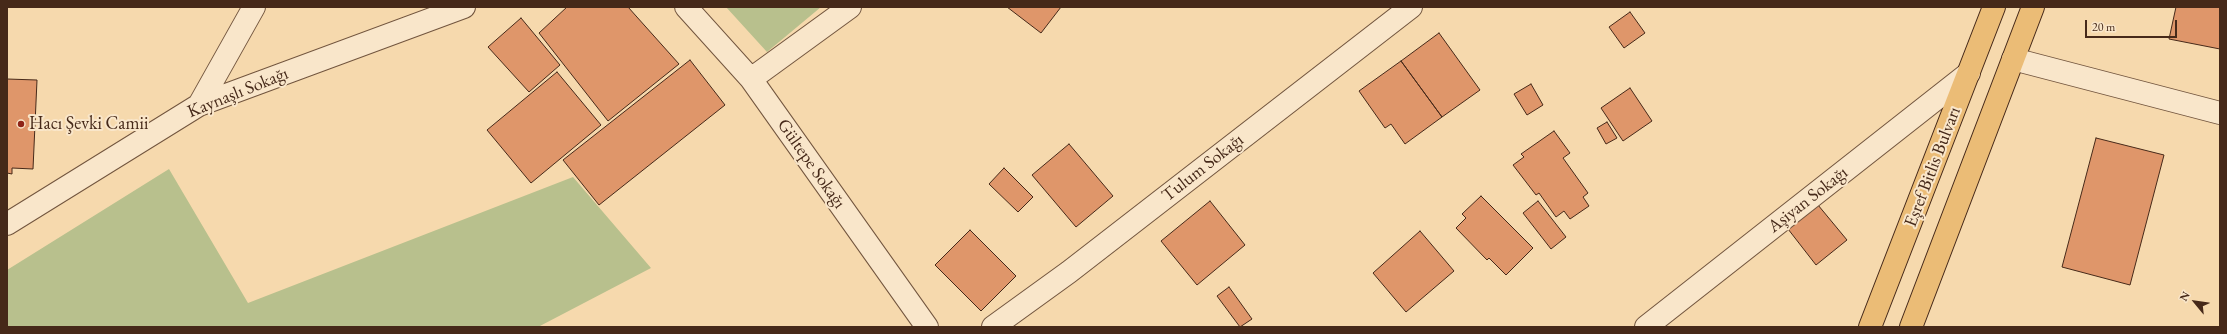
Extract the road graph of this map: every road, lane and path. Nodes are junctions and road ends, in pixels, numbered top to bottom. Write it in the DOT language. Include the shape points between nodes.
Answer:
graph roads {
  1 [pos="254,7"];
  2 [pos="464,7"];
  3 [pos="686,7"];
  4 [pos="850,7"];
  5 [pos="1411,7"];
  6 [pos="1994,7"];
  7 [pos="2033,7"];
  8 [pos="2013,59"];
  9 [pos="1969,73"];
  10 [pos="751,79"];
  11 [pos="199,105"];
  12 [pos="2220,113"];
  13 [pos="7,224"];
  14 [pos="927,327"];
  15 [pos="993,327"];
  16 [pos="1646,327"];
  17 [pos="1870,327"];
  18 [pos="1911,327"];
  1 -- 11 [label="street"];
  2 -- 11 [label="street, Kaynaşlı Sokağı"];
  3 -- 10 [label="street, Gültepe Sokağı"];
  4 -- 10 [label="street"];
  5 -- 15 [label="street, Tulum Sokağı" via="1069,272"];
  6 -- 9 [label="main road, Eşref Bitlis Bulvarı"];
  7 -- 8 [label="main road, Eşref Bitlis Bulvarı"];
  8 -- 12 [label="street"];
  8 -- 18 [label="main road, Eşref Bitlis Bulvarı"];
  9 -- 16 [label="street, Aşiyan Sokağı"];
  9 -- 17 [label="main road, Eşref Bitlis Bulvarı"];
  10 -- 14 [label="street, Gültepe Sokağı"];
  11 -- 13 [label="street, Kaynaşlı Sokağı"];
}
